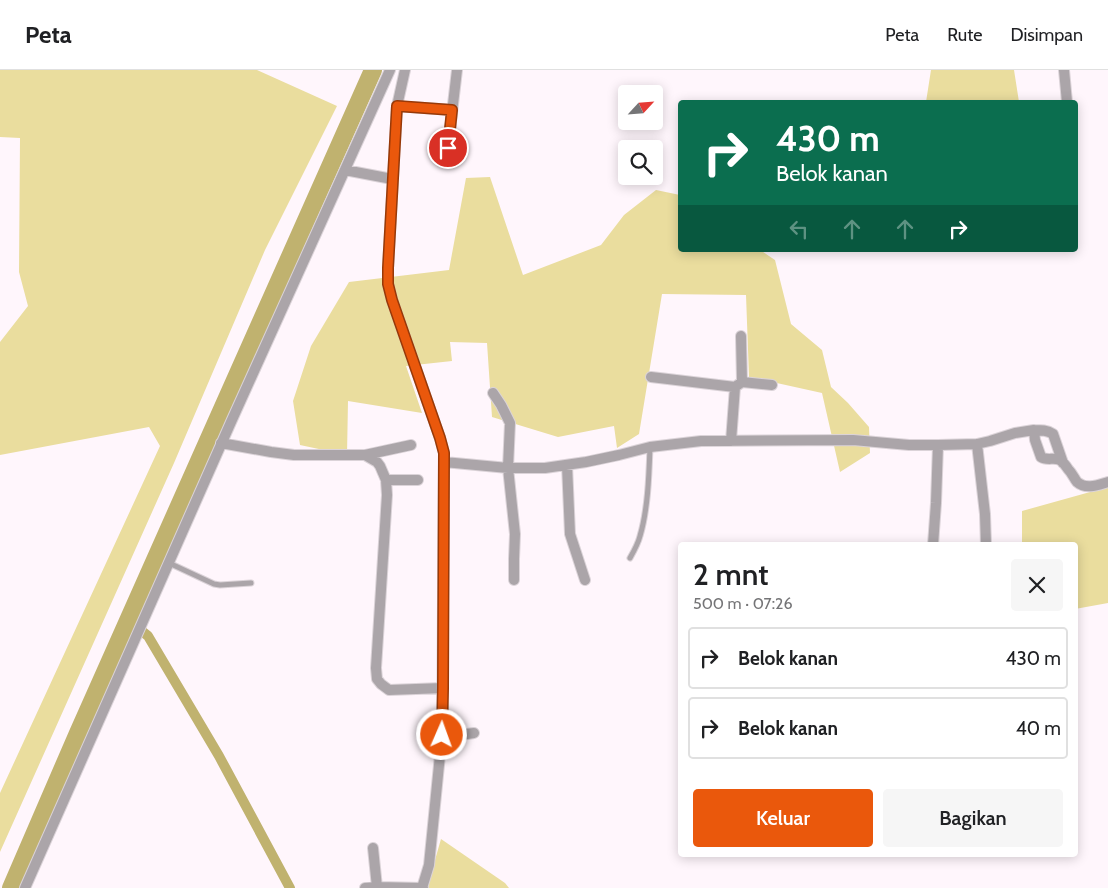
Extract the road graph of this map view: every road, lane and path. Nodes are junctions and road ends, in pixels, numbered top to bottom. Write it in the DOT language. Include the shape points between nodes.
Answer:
graph roads {
  1 [pos="390,70"];
  2 [pos="404,70"];
  3 [pos="457,70"];
  4 [pos="1064,70"];
  5 [pos="1067,100"];
  6 [pos="397,106"];
  7 [pos="452,110"];
  8 [pos="448,148"];
  9 [pos="345,170"];
  10 [pos="392,179"];
  11 [pos="741,336"];
  12 [pos="651,377"];
  13 [pos="739,384"];
  14 [pos="772,386"];
  15 [pos="493,393"];
  16 [pos="1034,430"];
  17 [pos="731,441"];
  18 [pos="222,443"];
  19 [pos="977,444"];
  20 [pos="411,445"];
  21 [pos="938,445"];
  22 [pos="650,447"];
  23 [pos="364,455"];
  24 [pos="444,462"];
  25 [pos="1064,463"];
  26 [pos="567,465"];
  27 [pos="508,468"];
  28 [pos="386,480"];
  29 [pos="418,480"];
  30 [pos="1108,482"];
  31 [pos="933,542"];
  32 [pos="986,542"];
  33 [pos="630,558"];
  34 [pos="169,562"];
  35 [pos="514,580"];
  36 [pos="586,580"];
  37 [pos="251,583"];
  38 [pos="443,688"];
  39 [pos="474,733"];
  40 [pos="442,735"];
  41 [pos="373,848"];
  42 [pos="377,887"];
  43 [pos="25,888"];
  44 [pos="365,888"];
  45 [pos="422,888"];
  1 -- 9 [label="street"];
  2 -- 6 [label="street"];
  3 -- 7 [label="street"];
  4 -- 5 [label="street"];
  6 -- 7 [label="street"];
  6 -- 10 [label="street"];
  7 -- 8 [label="street"];
  9 -- 10 [label="street"];
  9 -- 18 [label="street"];
  10 -- 24 [label="street" via="388,284 440,438"];
  11 -- 13 [label="street"];
  12 -- 13 [label="street"];
  13 -- 14 [label="street"];
  13 -- 17 [label="street"];
  15 -- 27 [label="street" via="510,423"];
  16 -- 19 [label="street"];
  16 -- 25 [label="street" via="1053,434"];
  16 -- 25 [label="street" via="1041,457"];
  17 -- 21 [label="street" via="854,440 909,446"];
  17 -- 22 [label="street"];
  18 -- 23 [label="street" via="294,455"];
  18 -- 34 [label="street"];
  19 -- 21 [label="street"];
  19 -- 32 [label="street"];
  20 -- 23 [label="street"];
  21 -- 31 [label="street"];
  22 -- 26 [label="street"];
  22 -- 33 [label="lane" via="645,511 640,537"];
  23 -- 28 [label="street" via="377,462"];
  24 -- 27 [label="street"];
  24 -- 38 [label="street"];
  25 -- 30 [label="street" via="1080,484 1090,486"];
  26 -- 27 [label="street"];
  26 -- 36 [label="street" via="570,534"];
  27 -- 35 [label="street" via="515,534"];
  28 -- 29 [label="street"];
  28 -- 38 [label="street" via="377,679 389,690"];
  34 -- 37 [label="lane" via="214,584"];
  34 -- 43 [label="street"];
  38 -- 40 [label="street"];
  39 -- 40 [label="street"];
  40 -- 45 [label="street" via="429,865"];
  41 -- 42 [label="street"];
  42 -- 44 [label="street"];
  42 -- 45 [label="street"];
}
